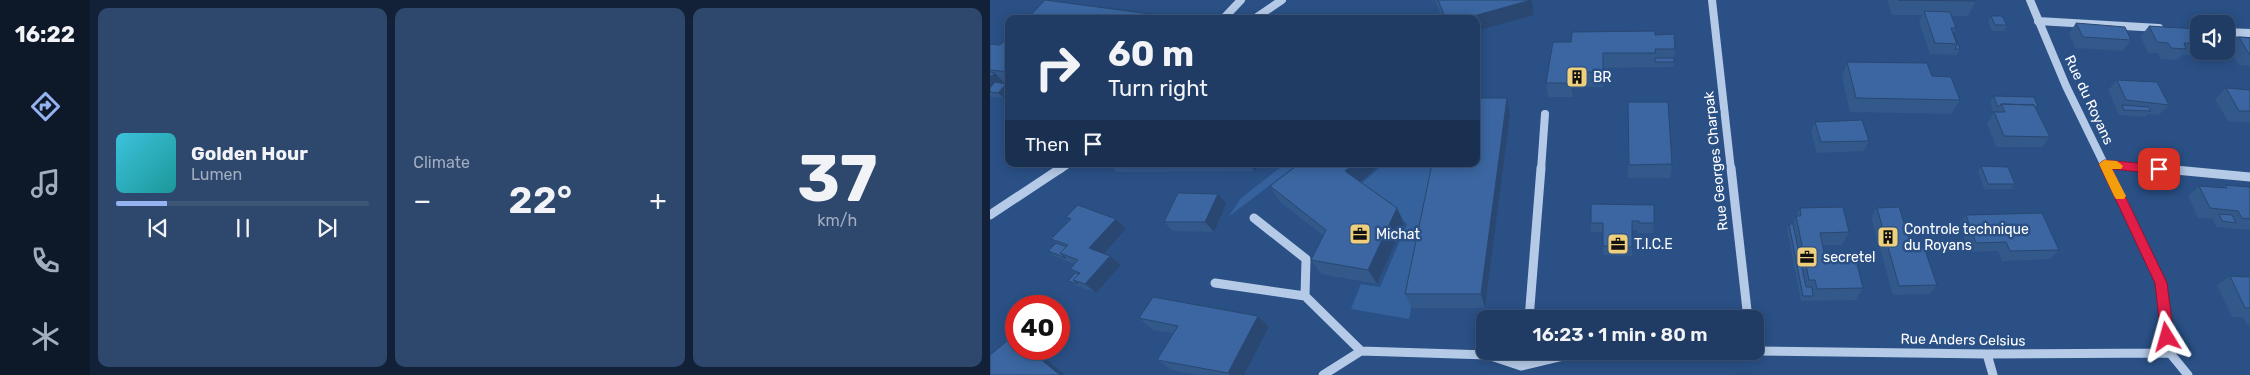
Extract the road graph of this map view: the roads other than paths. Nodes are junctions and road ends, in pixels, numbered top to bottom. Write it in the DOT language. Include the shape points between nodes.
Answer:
graph roads {
  1 [pos="1241,0"];
  2 [pos="1282,0"];
  3 [pos="1712,0"];
  4 [pos="2030,0"];
  5 [pos="1227,15"];
  6 [pos="1260,15"];
  7 [pos="2038,21"];
  8 [pos="2170,28"];
  9 [pos="2235,32"];
  10 [pos="2250,33"];
  11 [pos="1546,114"];
  12 [pos="2104,164"];
  13 [pos="1063,167"];
  14 [pos="2250,177"];
  15 [pos="990,215"];
  16 [pos="1254,218"];
  17 [pos="1215,283"];
  18 [pos="1305,296"];
  19 [pos="1530,310"];
  20 [pos="1747,310"];
  21 [pos="1361,351"];
  22 [pos="1764,351"];
  23 [pos="2170,353"];
  24 [pos="1987,354"];
  25 [pos="1547,360"];
  26 [pos="1521,370"];
  27 [pos="1323,375"];
  28 [pos="1993,375"];
  29 [pos="2188,375"];
  1 -- 5 [label="street"];
  2 -- 6 [label="street"];
  3 -- 20 [label="street, Rue Georges Charpak"];
  4 -- 7 [label="street, Rue du Royans"];
  7 -- 8 [label="street"];
  7 -- 12 [label="street, Rue du Royans"];
  9 -- 10 [label="street"];
  11 -- 19 [label="street"];
  12 -- 14 [label="street"];
  12 -- 23 [label="street, Rue du Royans" via="2161,283"];
  13 -- 15 [label="street"];
  16 -- 18 [label="street" via="1306,259"];
  17 -- 18 [label="street"];
  18 -- 21 [label="street"];
  21 -- 26 [label="street" via="1488,355"];
  21 -- 27 [label="street"];
  22 -- 24 [label="street, Rue Anders Celsius"];
  23 -- 24 [label="street, Rue Anders Celsius"];
  23 -- 29 [label="street"];
  24 -- 28 [label="street"];
  25 -- 26 [label="street"];
}
